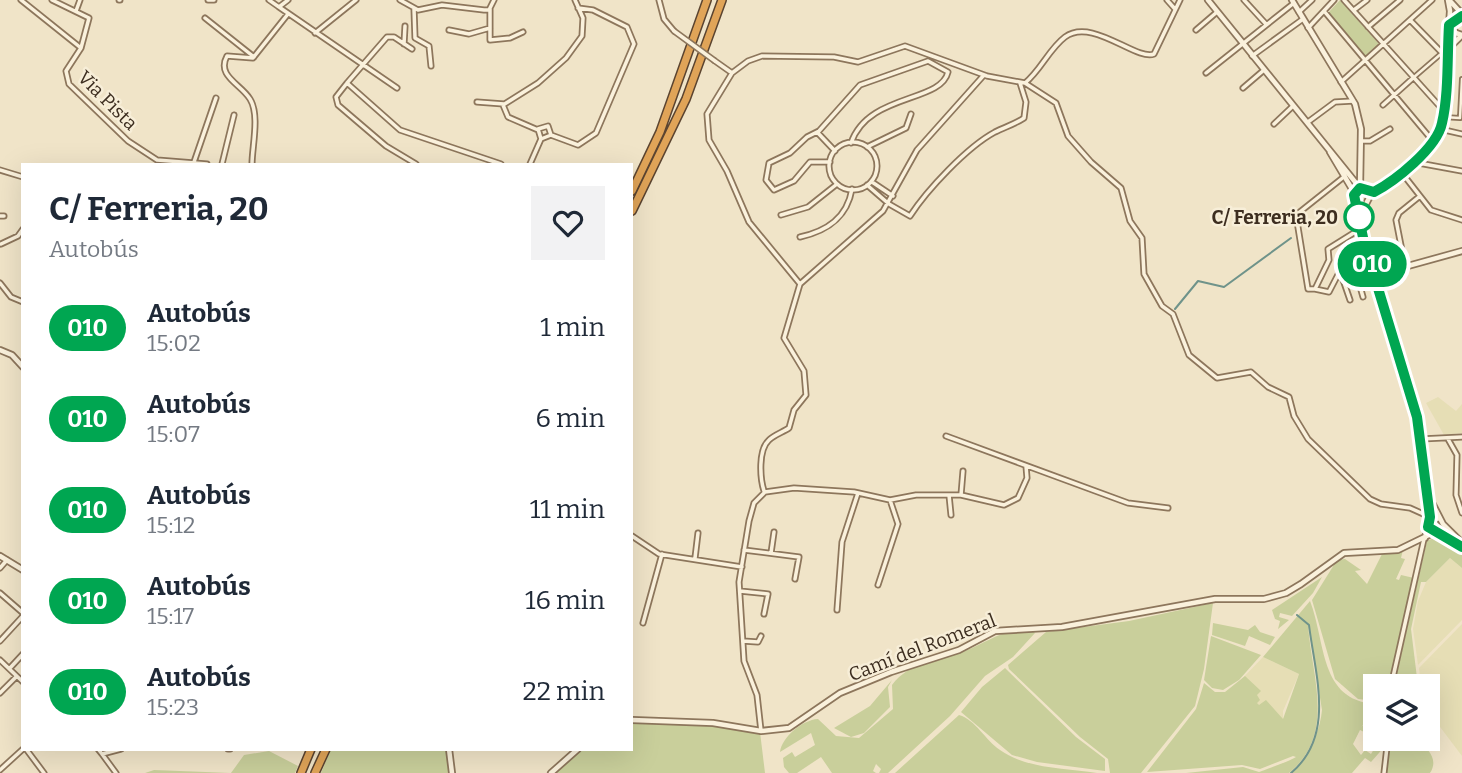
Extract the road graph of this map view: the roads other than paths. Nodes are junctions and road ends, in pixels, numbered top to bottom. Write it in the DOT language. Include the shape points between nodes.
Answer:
graph roads {
  1 [pos="21,0"];
  2 [pos="52,0"];
  3 [pos="80,0"];
  4 [pos="208,0"];
  5 [pos="214,0"];
  6 [pos="268,0"];
  7 [pos="288,0"];
  8 [pos="356,0"];
  9 [pos="400,0"];
  10 [pos="494,0"];
  11 [pos="575,0"];
  12 [pos="659,0"];
  13 [pos="707,0"];
  14 [pos="722,0"];
  15 [pos="1167,0"];
  16 [pos="1180,0"];
  17 [pos="1208,0"];
  18 [pos="1244,0"];
  19 [pos="1312,0"];
  20 [pos="1334,0"];
  21 [pos="1345,0"];
  22 [pos="1367,0"];
  23 [pos="1400,0"];
  24 [pos="1432,0"];
  25 [pos="1448,0"];
  26 [pos="1293,2"];
  27 [pos="279,7"];
  28 [pos="490,8"];
  29 [pos="579,8"];
  30 [pos="416,9"];
  31 [pos="1175,10"];
  32 [pos="1354,10"];
  33 [pos="1324,11"];
  34 [pos="76,12"];
  35 [pos="1217,12"];
  36 [pos="1299,12"];
  37 [pos="288,14"];
  38 [pos="1462,15"];
  39 [pos="205,19"];
  40 [pos="1303,19"];
  41 [pos="1410,20"];
  42 [pos="1266,24"];
  43 [pos="1450,25"];
  44 [pos="405,26"];
  45 [pos="1368,27"];
  46 [pos="490,28"];
  47 [pos="1308,28"];
  48 [pos="449,30"];
  49 [pos="1196,30"];
  50 [pos="523,32"];
  51 [pos="314,33"];
  52 [pos="1462,35"];
  53 [pos="404,44"];
  54 [pos="1242,44"];
  55 [pos="1383,44"];
  56 [pos="81,48"];
  57 [pos="412,49"];
  58 [pos="1447,49"];
  59 [pos="1444,55"];
  60 [pos="1252,56"];
  61 [pos="254,57"];
  62 [pos="1365,60"];
  63 [pos="362,65"];
  64 [pos="432,66"];
  65 [pos="1264,70"];
  66 [pos="1206,72"];
  67 [pos="732,73"];
  68 [pos="985,75"];
  69 [pos="1413,78"];
  70 [pos="1462,79"];
  71 [pos="1341,82"];
  72 [pos="347,83"];
  73 [pos="1023,83"];
  74 [pos="397,88"];
  75 [pos="1243,88"];
  76 [pos="1392,95"];
  77 [pos="216,98"];
  78 [pos="1353,101"];
  79 [pos="477,102"];
  80 [pos="504,104"];
  81 [pos="1383,105"];
  82 [pos="1294,106"];
  83 [pos="1443,110"];
  84 [pos="911,114"];
  85 [pos="234,115"];
  86 [pos="1443,117"];
  87 [pos="1308,122"];
  88 [pos="1274,124"];
  89 [pos="1390,129"];
  90 [pos="537,130"];
  91 [pos="1440,130"];
  92 [pos="817,132"];
  93 [pos="1462,134"];
  94 [pos="551,135"];
  95 [pos="541,139"];
  96 [pos="1433,140"];
  97 [pos="1361,141"];
  98 [pos="851,143"];
  99 [pos="867,146"];
  100 [pos="835,151"];
  101 [pos="192,161"];
  102 [pos="830,162"];
  103 [pos="1413,162"];
  104 [pos="170,163"];
  105 [pos="180,163"];
  106 [pos="202,163"];
  107 [pos="222,163"];
  108 [pos="251,163"];
  109 [pos="414,163"];
  110 [pos="498,163"];
  111 [pos="530,163"];
  112 [pos="1362,167"];
  113 [pos="0,170"];
  114 [pos="1462,171"];
  115 [pos="1402,173"];
  116 [pos="1346,174"];
  117 [pos="21,176"];
  118 [pos="870,183"];
  119 [pos="837,184"];
  120 [pos="633,189"];
  121 [pos="852,189"];
  122 [pos="1364,189"];
  123 [pos="1379,189"];
  124 [pos="893,196"];
  125 [pos="1420,196"];
  126 [pos="1355,198"];
  127 [pos="1368,200"];
  128 [pos="889,204"];
  129 [pos="633,209"];
  130 [pos="782,215"];
  131 [pos="1462,220"];
  132 [pos="1361,228"];
  133 [pos="21,232"];
  134 [pos="800,237"];
  135 [pos="1364,242"];
  136 [pos="1,244"];
  137 [pos="1462,251"];
  138 [pos="1364,255"];
  139 [pos="1353,265"];
  140 [pos="1367,265"];
  141 [pos="1405,267"];
  142 [pos="1340,271"];
  143 [pos="1377,275"];
  144 [pos="0,283"];
  145 [pos="800,284"];
  146 [pos="1314,289"];
  147 [pos="1363,296"];
  148 [pos="1350,300"];
  149 [pos="21,301"];
  150 [pos="1381,306"];
  151 [pos="1390,327"];
  152 [pos="0,350"];
  153 [pos="21,365"];
  154 [pos="946,436"];
  155 [pos="1462,438"];
  156 [pos="1421,439"];
  157 [pos="1448,439"];
  158 [pos="1026,467"];
  159 [pos="963,471"];
  160 [pos="765,492"];
  161 [pos="1427,492"];
  162 [pos="858,494"];
  163 [pos="949,495"];
  164 [pos="961,495"];
  165 [pos="890,500"];
  166 [pos="1168,508"];
  167 [pos="1462,513"];
  168 [pos="951,515"];
  169 [pos="1430,520"];
  170 [pos="1441,521"];
  171 [pos="774,532"];
  172 [pos="1436,532"];
  173 [pos="698,533"];
  174 [pos="633,537"];
  175 [pos="1424,539"];
  176 [pos="1462,545"];
  177 [pos="744,550"];
  178 [pos="771,553"];
  179 [pos="662,554"];
  180 [pos="0,556"];
  181 [pos="695,559"];
  182 [pos="7,560"];
  183 [pos="742,567"];
  184 [pos="0,568"];
  185 [pos="21,569"];
  186 [pos="795,579"];
  187 [pos="878,585"];
  188 [pos="740,591"];
  189 [pos="0,593"];
  190 [pos="837,610"];
  191 [pos="21,613"];
  192 [pos="764,614"];
  193 [pos="21,617"];
  194 [pos="643,623"];
  195 [pos="761,636"];
  196 [pos="743,641"];
  197 [pos="0,642"];
  198 [pos="21,656"];
  199 [pos="0,660"];
  200 [pos="10,668"];
  201 [pos="1394,674"];
  202 [pos="16,677"];
  203 [pos="21,681"];
  204 [pos="0,693"];
  205 [pos="633,720"];
  206 [pos="761,730"];
  207 [pos="23,751"];
  208 [pos="27,751"];
  209 [pos="100,751"];
  210 [pos="113,751"];
  211 [pos="310,751"];
  212 [pos="325,751"];
  213 [pos="449,751"];
  214 [pos="576,751"];
  215 [pos="1387,751"];
  216 [pos="102,754"];
  217 [pos="0,770"];
  218 [pos="44,773"];
  219 [pos="116,773"];
  220 [pos="301,773"];
  221 [pos="315,773"];
  222 [pos="453,773"];
  223 [pos="551,773"];
  224 [pos="1384,773"];
  1 -- 56 [label="street"];
  2 -- 34 [label="street"];
  3 -- 34 [label="street"];
  4 -- 5 [label="street"];
  6 -- 27 [label="street"];
  7 -- 27 [label="street"];
  8 -- 51 [label="street"];
  9 -- 30 [label="street"];
  10 -- 28 [label="street"];
  11 -- 29 [label="street"];
  12 -- 67 [label="street, bridge" via="664,19 674,31"];
  13 -- 120 [label="highway" via="660,132"];
  14 -- 129 [label="highway" via="686,99"];
  15 -- 31 [label="street"];
  16 -- 31 [label="street"];
  17 -- 35 [label="street"];
  18 -- 42 [label="street"];
  19 -- 36 [label="street"];
  20 -- 33 [label="street"];
  21 -- 32 [label="street"];
  22 -- 32 [label="street"];
  23 -- 45 [label="street"];
  24 -- 41 [label="street"];
  25 -- 38 [label="street"];
  25 -- 43 [label="street"];
  26 -- 36 [label="street"];
  26 -- 42 [label="street"];
  27 -- 37 [label="street"];
  28 -- 30 [label="street" via="442,5"];
  28 -- 46 [label="street"];
  29 -- 80 [label="street" via="584,27 566,58"];
  29 -- 94 [label="street" via="627,27 633,35 633,52 596,134 589,141 569,144"];
  30 -- 64 [label="street" via="415,38 429,46"];
  31 -- 73 [label="street" via="1154,54 1141,55 1122,43 1075,32"];
  32 -- 45 [label="street"];
  33 -- 47 [label="street"];
  33 -- 62 [label="street"];
  34 -- 56 [label="street, Via Pista" via="89,18"];
  35 -- 49 [label="street"];
  35 -- 54 [label="street"];
  36 -- 40 [label="street"];
  37 -- 51 [label="street"];
  37 -- 61 [label="street"];
  38 -- 43 [label="street"];
  39 -- 61 [label="street" via="238,40"];
  40 -- 47 [label="street"];
  40 -- 60 [label="street"];
  41 -- 55 [label="street"];
  41 -- 59 [label="street"];
  42 -- 54 [label="street"];
  43 -- 52 [label="street"];
  43 -- 58 [label="street"];
  44 -- 53 [label="street"];
  45 -- 55 [label="street"];
  46 -- 48 [label="street" via="469,34"];
  46 -- 50 [label="street" via="488,35 494,42"];
  47 -- 71 [label="street"];
  51 -- 63 [label="street"];
  52 -- 58 [label="street"];
  53 -- 57 [label="street"];
  53 -- 63 [label="street" via="387,37"];
  54 -- 60 [label="street"];
  54 -- 66 [label="street"];
  55 -- 62 [label="street"];
  55 -- 69 [label="street"];
  56 -- 104 [label="street, Via Pista" via="66,71 69,84 128,141"];
  58 -- 59 [label="street"];
  59 -- 69 [label="street"];
  59 -- 83 [label="street"];
  60 -- 65 [label="street"];
  61 -- 108 [label="street" via="227,56 223,68 252,101"];
  62 -- 71 [label="street"];
  62 -- 76 [label="street"];
  63 -- 72 [label="street"];
  63 -- 74 [label="street"];
  65 -- 75 [label="street"];
  65 -- 82 [label="street"];
  67 -- 68 [label="street" via="762,56 858,62 905,46"];
  67 -- 145 [label="street" via="707,114 709,140 749,222"];
  68 -- 73 [label="street"];
  68 -- 124 [label="street" via="917,150"];
  69 -- 76 [label="street"];
  69 -- 83 [label="street"];
  70 -- 86 [label="street" via="1460,118"];
  71 -- 78 [label="street"];
  72 -- 109 [label="street" via="336,97 338,106"];
  72 -- 110 [label="street" via="400,130"];
  73 -- 128 [label="street" via="1024,118 978,144 909,216"];
  73 -- 169 [label="street" via="1056,103 1068,136 1121,187 1130,221 1143,237 1144,274 1162,306 1173,314 1189,355 1217,378 1257,374 1268,387 1289,397 1308,439 1370,499 1410,508"];
  76 -- 81 [label="street"];
  76 -- 96 [label="street"];
  77 -- 101 [label="street"];
  78 -- 87 [label="street" via="1335,102"];
  78 -- 97 [label="street"];
  79 -- 80 [label="street"];
  80 -- 90 [label="street" via="508,117"];
  82 -- 87 [label="street"];
  82 -- 88 [label="street"];
  83 -- 86 [label="street"];
  84 -- 99 [label="street" via="906,128"];
  85 -- 107 [label="street"];
  86 -- 91 [label="street"];
  87 -- 116 [label="street"];
  89 -- 97 [label="street"];
  90 -- 94 [label="street" via="546,125"];
  90 -- 95 [label="street"];
  91 -- 93 [label="street"];
  91 -- 96 [label="street"];
  92 -- 98 [label="street" via="852,92 871,79 929,61 948,72 939,86 875,112"];
  92 -- 100 [label="street"];
  92 -- 102 [label="street" via="769,163 766,180 774,190 794,181 810,162"];
  94 -- 95 [label="street"];
  95 -- 111 [label="street"];
  96 -- 103 [label="street"];
  97 -- 112 [label="street"];
  98 -- 99 [label="street"];
  98 -- 100 [label="street"];
  99 -- 118 [label="street" via="877,161"];
  100 -- 102 [label="street"];
  101 -- 105 [label="street, Via Pista"];
  101 -- 106 [label="street, Via Pista"];
  102 -- 119 [label="street"];
  103 -- 114 [label="street"];
  103 -- 115 [label="street"];
  112 -- 116 [label="street"];
  112 -- 122 [label="street"];
  113 -- 117 [label="street"];
  115 -- 123 [label="street"];
  115 -- 125 [label="street"];
  116 -- 122 [label="street"];
  116 -- 126 [label="street"];
  116 -- 146 [label="street" via="1296,215 1307,285"];
  118 -- 121 [label="street"];
  118 -- 124 [label="street"];
  118 -- 128 [label="street"];
  119 -- 121 [label="street"];
  119 -- 130 [label="street" via="808,208"];
  121 -- 134 [label="street" via="838,220 825,230"];
  122 -- 123 [label="street"];
  122 -- 126 [label="street"];
  122 -- 127 [label="street"];
  123 -- 127 [label="street"];
  124 -- 128 [label="street"];
  125 -- 131 [label="street" via="1431,210"];
  125 -- 141 [label="street" via="1396,220"];
  126 -- 127 [label="street" via="1363,203"];
  126 -- 132 [label="street"];
  127 -- 132 [label="street"];
  128 -- 145 [label="street"];
  132 -- 135 [label="street"];
  132 -- 146 [label="street" via="1328,249 1329,260"];
  133 -- 136 [label="street"];
  135 -- 138 [label="street"];
  135 -- 143 [label="street"];
  137 -- 141 [label="street"];
  138 -- 140 [label="street"];
  138 -- 143 [label="street"];
  139 -- 140 [label="street"];
  139 -- 142 [label="street" via="1344,263"];
  139 -- 147 [label="street"];
  140 -- 150 [label="street"];
  141 -- 143 [label="street"];
  142 -- 146 [label="street" via="1329,292"];
  142 -- 148 [label="street"];
  143 -- 150 [label="street"];
  143 -- 151 [label="street"];
  144 -- 149 [label="street"];
  145 -- 160 [label="street" via="784,338 804,371 806,395 794,410 789,428 770,438 763,448"];
  150 -- 151 [label="street"];
  151 -- 156 [label="street"];
  152 -- 153 [label="street"];
  154 -- 158 [label="street"];
  155 -- 157 [label="street"];
  156 -- 157 [label="street"];
  156 -- 161 [label="street"];
  157 -- 167 [label="street" via="1457,455 1456,495"];
  158 -- 164 [label="street" via="1027,478 1018,498 1004,505"];
  158 -- 166 [label="street" via="1128,503"];
  159 -- 164 [label="street"];
  160 -- 162 [label="street" via="794,488"];
  160 -- 177 [label="street" via="754,503"];
  161 -- 169 [label="street"];
  161 -- 170 [label="street"];
  162 -- 165 [label="street"];
  162 -- 190 [label="street" via="842,542"];
  163 -- 164 [label="street"];
  163 -- 165 [label="street"];
  163 -- 168 [label="street"];
  165 -- 187 [label="street" via="898,524"];
  169 -- 170 [label="street"];
  169 -- 172 [label="street"];
  169 -- 175 [label="street"];
  170 -- 172 [label="street"];
  170 -- 176 [label="street"];
  171 -- 178 [label="street"];
  172 -- 175 [label="street, Camí del Romeral"];
  172 -- 176 [label="street"];
  173 -- 181 [label="street"];
  174 -- 179 [label="street"];
  175 -- 201 [label="street"];
  175 -- 206 [label="street, Camí del Romeral" via="1398,550 1344,553 1301,584 1264,599 1215,599 1062,628 995,631 959,650 840,693 789,728"];
  177 -- 178 [label="street"];
  177 -- 183 [label="street"];
  178 -- 186 [label="street" via="799,556"];
  179 -- 181 [label="street"];
  179 -- 194 [label="street"];
  180 -- 182 [label="street"];
  181 -- 183 [label="street"];
  182 -- 184 [label="street"];
  182 -- 185 [label="street"];
  183 -- 188 [label="street"];
  188 -- 192 [label="street" via="768,594"];
  188 -- 196 [label="street"];
  189 -- 191 [label="street"];
  193 -- 197 [label="street"];
  195 -- 196 [label="street" via="758,642"];
  196 -- 206 [label="street"];
  198 -- 200 [label="street"];
  199 -- 200 [label="street"];
  200 -- 202 [label="street"];
  202 -- 203 [label="street"];
  202 -- 204 [label="street"];
  205 -- 206 [label="street, Camí del Romeral"];
  207 -- 217 [label="street"];
  208 -- 218 [label="street"];
  209 -- 216 [label="street"];
  210 -- 216 [label="street"];
  211 -- 220 [label="highway"];
  212 -- 221 [label="highway"];
  213 -- 222 [label="street"];
  214 -- 223 [label="street"];
  215 -- 224 [label="street"];
  216 -- 219 [label="street"];
}
